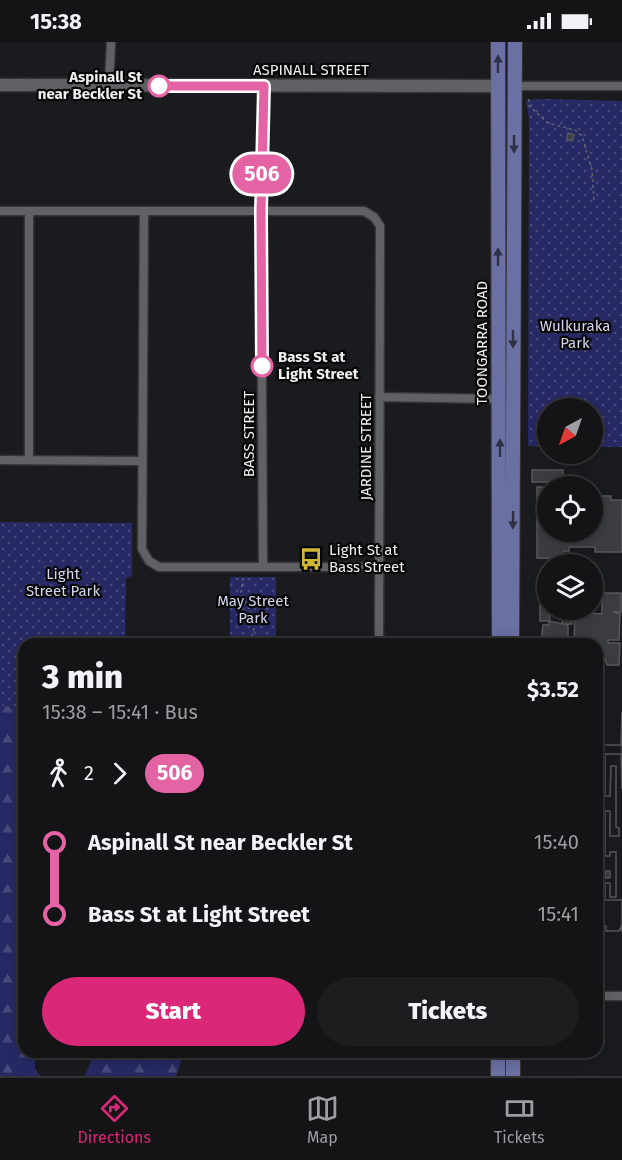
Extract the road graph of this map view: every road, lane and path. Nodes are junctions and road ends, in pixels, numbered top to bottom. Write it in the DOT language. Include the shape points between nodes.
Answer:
graph roads {
  1 [pos="111,42"];
  2 [pos="498,42"];
  3 [pos="515,42"];
  4 [pos="0,85"];
  5 [pos="109,86"];
  6 [pos="264,86"];
  7 [pos="498,86"];
  8 [pos="514,86"];
  9 [pos="622,86"];
  10 [pos="529,99"];
  11 [pos="594,201"];
  12 [pos="0,211"];
  13 [pos="144,211"];
  14 [pos="261,211"];
  15 [pos="29,212"];
  16 [pos="379,397"];
  17 [pos="500,399"];
  18 [pos="0,460"];
  19 [pos="29,460"];
  20 [pos="142,460"];
  21 [pos="239,566"];
  22 [pos="263,566"];
  23 [pos="379,567"];
  24 [pos="251,638"];
  25 [pos="378,638"];
  26 [pos="499,638"];
  27 [pos="512,638"];
  28 [pos="603,996"];
  29 [pos="622,996"];
  30 [pos="498,1058"];
  31 [pos="513,1058"];
  32 [pos="498,1076"];
  33 [pos="513,1076"];
  1 -- 5 [label="street"];
  7 -- 2 [label="main road, TOONGARRA ROAD, one-way"];
  3 -- 8 [label="main road, TOONGARRA ROAD"];
  4 -- 5 [label="main road, ASPINALL STREET"];
  5 -- 6 [label="main road, ASPINALL STREET"];
  6 -- 7 [label="main road, ASPINALL STREET"];
  6 -- 14 [label="street, BASS STREET"];
  7 -- 8 [label="main road, ASPINALL STREET"];
  17 -- 7 [label="main road, TOONGARRA ROAD, one-way"];
  8 -- 9 [label="street, ASPINALL STREET"];
  8 -- 27 [label="main road, TOONGARRA ROAD, one-way"];
  10 -- 11 [label="path" via="529,105 545,121 582,136 592,170"];
  12 -- 15 [label="street"];
  13 -- 14 [label="street"];
  13 -- 15 [label="street"];
  13 -- 20 [label="street"];
  14 -- 16 [label="street, JARDINE STREET" via="364,211 380,226"];
  14 -- 22 [label="street, BASS STREET"];
  15 -- 19 [label="street"];
  16 -- 17 [label="street"];
  16 -- 23 [label="street, JARDINE STREET"];
  26 -- 17 [label="main road, TOONGARRA ROAD, one-way"];
  18 -- 19 [label="street"];
  19 -- 20 [label="street"];
  20 -- 21 [label="street" via="142,549 149,561 159,567"];
  21 -- 22 [label="street"];
  21 -- 24 [label="path" via="244,579 241,593 256,623"];
  22 -- 23 [label="street"];
  23 -- 25 [label="street, JARDINE STREET"];
  28 -- 29 [label="street"];
  30 -- 32 [label="main road"];
  31 -- 33 [label="main road"];
}
